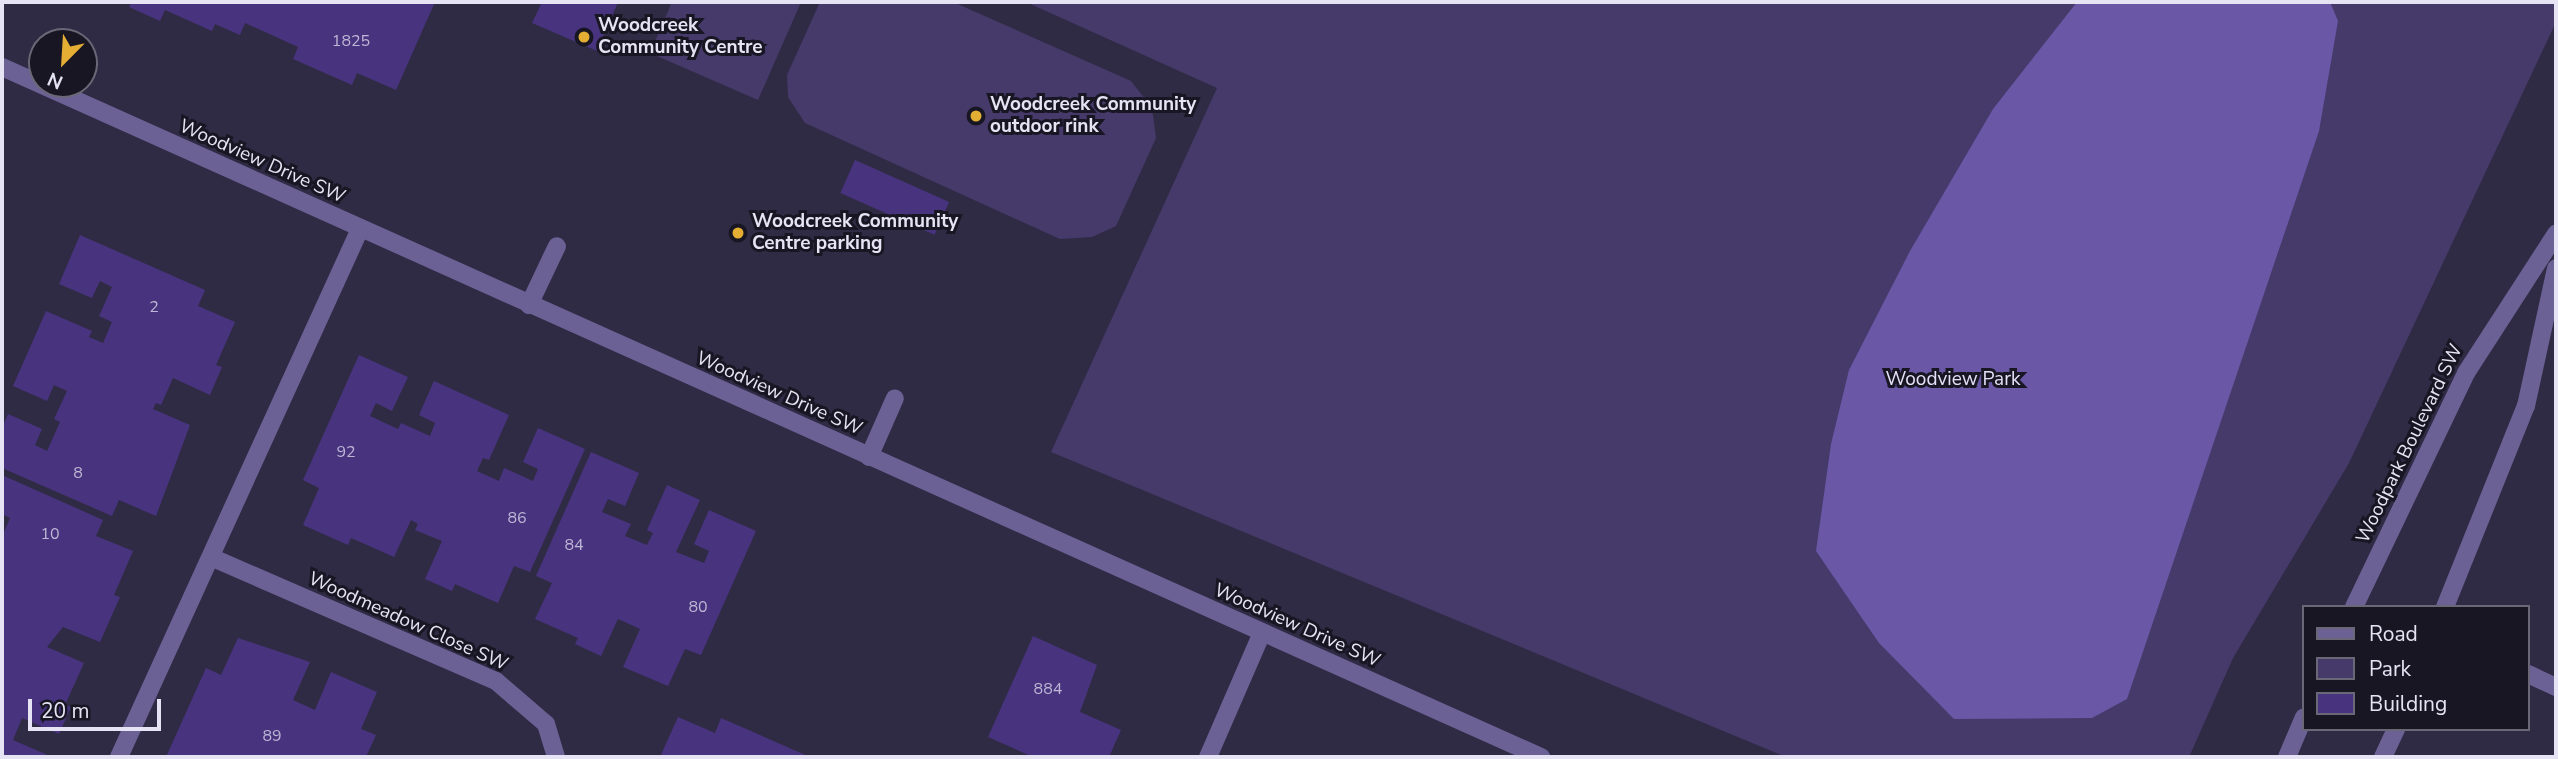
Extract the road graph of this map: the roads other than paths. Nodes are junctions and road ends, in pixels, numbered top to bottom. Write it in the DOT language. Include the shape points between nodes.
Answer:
graph roads {
  1 [pos="2,67"];
  2 [pos="360,229"];
  3 [pos="2556,234"];
  4 [pos="556,246"];
  5 [pos="2556,268"];
  6 [pos="529,305"];
  7 [pos="895,398"];
  8 [pos="869,457"];
  9 [pos="213,558"];
  10 [pos="2355,605"];
  11 [pos="2446,605"];
  12 [pos="1262,633"];
  13 [pos="2530,675"];
  14 [pos="2556,687"];
  15 [pos="2302,722"];
  16 [pos="2395,731"];
  17 [pos="119,757"];
  18 [pos="556,757"];
  19 [pos="1208,757"];
  20 [pos="1541,757"];
  21 [pos="2287,757"];
  22 [pos="2383,757"];
  1 -- 2 [label="street, Woodview Drive SW"];
  2 -- 6 [label="street, Woodview Drive SW"];
  2 -- 9 [label="street"];
  3 -- 10 [label="street, Woodpark Boulevard SW" via="2466,373"];
  4 -- 6 [label="street"];
  5 -- 11 [label="street" via="2526,406"];
  6 -- 8 [label="street, Woodview Drive SW"];
  7 -- 8 [label="street"];
  8 -- 12 [label="street, Woodview Drive SW"];
  9 -- 17 [label="street"];
  9 -- 18 [label="street, Woodmeadow Close SW" via="496,681 545,724"];
  12 -- 19 [label="street"];
  12 -- 20 [label="street, Woodview Drive SW"];
  13 -- 14 [label="street"];
  15 -- 21 [label="street"];
  16 -- 22 [label="street"];
}
